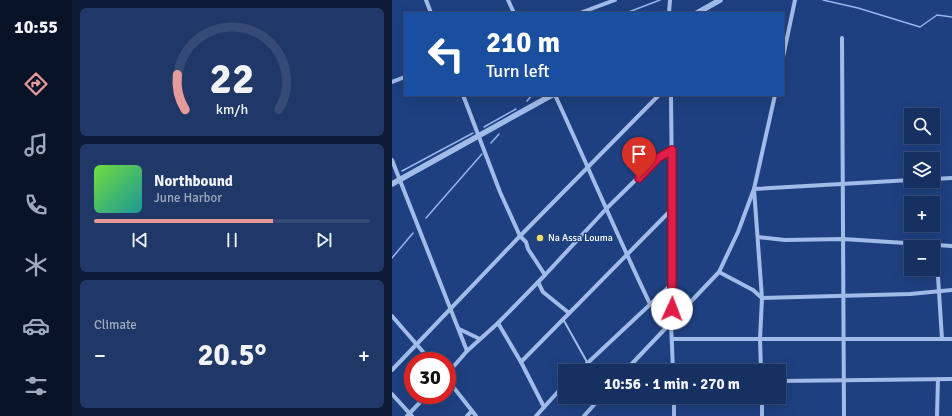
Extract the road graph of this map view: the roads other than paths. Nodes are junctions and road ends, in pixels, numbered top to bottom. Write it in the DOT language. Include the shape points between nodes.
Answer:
graph roads {
  1 [pos="426,0"];
  2 [pos="508,0"];
  3 [pos="615,0"];
  4 [pos="670,0"];
  5 [pos="720,0"];
  6 [pos="795,0"];
  7 [pos="431,12"];
  8 [pos="514,12"];
  9 [pos="583,12"];
  10 [pos="669,12"];
  11 [pos="699,12"];
  12 [pos="842,38"];
  13 [pos="784,52"];
  14 [pos="404,77"];
  15 [pos="392,82"];
  16 [pos="463,96"];
  17 [pos="551,96"];
  18 [pos="554,96"];
  19 [pos="658,96"];
  20 [pos="671,96"];
  21 [pos="775,96"];
  22 [pos="480,136"];
  23 [pos="672,150"];
  24 [pos="392,160"];
  25 [pos="589,167"];
  26 [pos="952,178"];
  27 [pos="940,179"];
  28 [pos="400,180"];
  29 [pos="904,180"];
  30 [pos="842,183"];
  31 [pos="392,184"];
  32 [pos="754,189"];
  33 [pos="607,208"];
  34 [pos="672,209"];
  35 [pos="520,236"];
  36 [pos="758,237"];
  37 [pos="843,239"];
  38 [pos="904,243"];
  39 [pos="940,245"];
  40 [pos="952,246"];
  41 [pos="627,255"];
  42 [pos="719,272"];
  43 [pos="544,275"];
  44 [pos="938,276"];
  45 [pos="538,282"];
  46 [pos="673,283"];
  47 [pos="952,290"];
  48 [pos="939,291"];
  49 [pos="843,295"];
  50 [pos="762,298"];
  51 [pos="650,304"];
  52 [pos="450,309"];
  53 [pos="569,313"];
  54 [pos="392,316"];
  55 [pos="563,319"];
  56 [pos="671,322"];
  57 [pos="498,323"];
  58 [pos="458,329"];
  59 [pos="480,339"];
  60 [pos="673,339"];
  61 [pos="760,339"];
  62 [pos="843,339"];
  63 [pos="942,339"];
  64 [pos="952,339"];
  65 [pos="417,345"];
  66 [pos="467,351"];
  67 [pos="423,352"];
  68 [pos="521,362"];
  69 [pos="587,363"];
  70 [pos="456,364"];
  71 [pos="632,364"];
  72 [pos="673,364"];
  73 [pos="761,364"];
  74 [pos="392,370"];
  75 [pos="938,379"];
  76 [pos="952,379"];
  77 [pos="786,381"];
  78 [pos="844,381"];
  79 [pos="456,391"];
  80 [pos="558,392"];
  81 [pos="392,394"];
  82 [pos="419,404"];
  83 [pos="595,404"];
  84 [pos="674,404"];
  85 [pos="762,404"];
  86 [pos="544,407"];
  87 [pos="472,411"];
  88 [pos="409,415"];
  89 [pos="467,416"];
  90 [pos="476,416"];
  91 [pos="536,416"];
  92 [pos="584,416"];
  93 [pos="674,416"];
  94 [pos="762,416"];
  95 [pos="844,416"];
  96 [pos="937,416"];
  1 -- 7 [label="street"];
  2 -- 8 [label="street"];
  3 -- 9 [label="street"];
  4 -- 10 [label="street"];
  5 -- 11 [label="street"];
  6 -- 13 [label="street"];
  12 -- 30 [label="street"];
  14 -- 15 [label="street"];
  16 -- 22 [label="street"];
  17 -- 22 [label="street"];
  18 -- 25 [label="street"];
  19 -- 25 [label="street"];
  20 -- 23 [label="street"];
  21 -- 32 [label="street"];
  22 -- 28 [label="street"];
  22 -- 35 [label="street" via="500,192"];
  23 -- 33 [label="street" via="658,158"];
  23 -- 34 [label="street"];
  24 -- 28 [label="street"];
  25 -- 33 [label="street"];
  25 -- 35 [label="street"];
  26 -- 27 [label="street"];
  28 -- 31 [label="street"];
  28 -- 52 [label="street"];
  29 -- 30 [label="street"];
  30 -- 32 [label="street"];
  30 -- 37 [label="street"];
  32 -- 36 [label="street"];
  32 -- 42 [label="street"];
  33 -- 41 [label="street"];
  33 -- 43 [label="street"];
  34 -- 41 [label="street"];
  34 -- 46 [label="street"];
  35 -- 43 [label="street"];
  35 -- 52 [label="street"];
  36 -- 37 [label="street" via="786,240"];
  36 -- 50 [label="street"];
  37 -- 38 [label="street"];
  37 -- 49 [label="street"];
  39 -- 40 [label="street"];
  41 -- 51 [label="street"];
  41 -- 53 [label="street"];
  42 -- 50 [label="street" via="754,290"];
  42 -- 56 [label="street"];
  43 -- 45 [label="street"];
  44 -- 48 [label="street"];
  45 -- 53 [label="street" via="543,292"];
  45 -- 57 [label="street"];
  46 -- 51 [label="street"];
  46 -- 56 [label="street"];
  47 -- 48 [label="street"];
  48 -- 49 [label="street"];
  48 -- 63 [label="street"];
  49 -- 50 [label="street"];
  49 -- 62 [label="street"];
  50 -- 61 [label="street"];
  51 -- 69 [label="street"];
  52 -- 58 [label="street"];
  52 -- 65 [label="street"];
  53 -- 55 [label="street"];
  54 -- 65 [label="street"];
  55 -- 68 [label="street"];
  55 -- 69 [label="lane"];
  56 -- 60 [label="street"];
  56 -- 71 [label="street"];
  57 -- 59 [label="street"];
  57 -- 68 [label="street"];
  58 -- 59 [label="street"];
  58 -- 66 [label="street"];
  59 -- 66 [label="street"];
  60 -- 61 [label="street"];
  60 -- 72 [label="street"];
  61 -- 62 [label="street"];
  61 -- 73 [label="street"];
  62 -- 63 [label="street"];
  62 -- 78 [label="street"];
  63 -- 64 [label="street"];
  65 -- 67 [label="street"];
  65 -- 74 [label="street"];
  66 -- 70 [label="street"];
  68 -- 86 [label="street"];
  75 -- 76 [label="street"];
  75 -- 78 [label="street"];
  75 -- 96 [label="street"];
  77 -- 78 [label="street"];
  78 -- 95 [label="street"];
  79 -- 87 [label="street"];
  80 -- 86 [label="street"];
  81 -- 88 [label="street"];
  82 -- 88 [label="street"];
  83 -- 92 [label="street"];
  84 -- 93 [label="street"];
  85 -- 94 [label="street"];
  86 -- 91 [label="street"];
  87 -- 89 [label="street"];
  87 -- 90 [label="street"];
}
